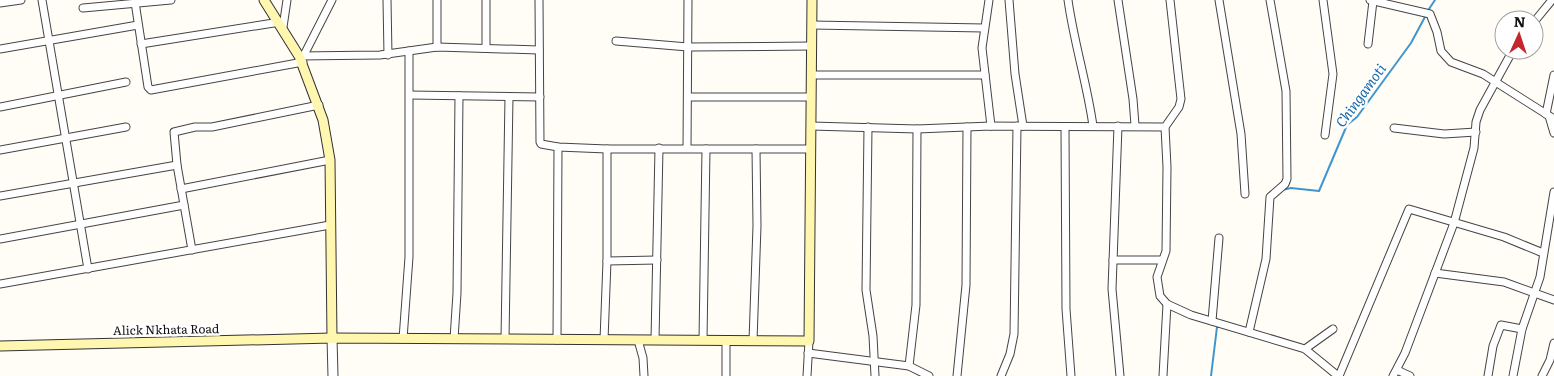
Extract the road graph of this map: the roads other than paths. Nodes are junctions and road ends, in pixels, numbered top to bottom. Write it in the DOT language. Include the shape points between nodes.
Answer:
graph roads {
  1 [pos="21,0"];
  2 [pos="42,0"];
  3 [pos="171,0"];
  4 [pos="264,0"];
  5 [pos="287,0"];
  6 [pos="332,0"];
  7 [pos="387,0"];
  8 [pos="436,0"];
  9 [pos="486,0"];
  10 [pos="539,0"];
  11 [pos="688,0"];
  12 [pos="812,0"];
  13 [pos="989,0"];
  14 [pos="1009,0"];
  15 [pos="1068,0"];
  16 [pos="1118,0"];
  17 [pos="1172,0"];
  18 [pos="1219,0"];
  19 [pos="1270,0"];
  20 [pos="1323,0"];
  21 [pos="1552,0"];
  22 [pos="1372,1"];
  23 [pos="135,2"];
  24 [pos="0,3"];
  25 [pos="1410,4"];
  26 [pos="82,8"];
  27 [pos="1544,10"];
  28 [pos="812,24"];
  29 [pos="138,25"];
  30 [pos="282,25"];
  31 [pos="984,28"];
  32 [pos="48,41"];
  33 [pos="616,41"];
  34 [pos="141,44"];
  35 [pos="1368,44"];
  36 [pos="812,46"];
  37 [pos="437,47"];
  38 [pos="688,47"];
  39 [pos="486,48"];
  40 [pos="0,49"];
  41 [pos="539,50"];
  42 [pos="409,51"];
  43 [pos="388,55"];
  44 [pos="302,58"];
  45 [pos="1508,60"];
  46 [pos="1554,74"];
  47 [pos="812,75"];
  48 [pos="985,75"];
  49 [pos="1496,81"];
  50 [pos="126,82"];
  51 [pos="410,95"];
  52 [pos="57,96"];
  53 [pos="459,96"];
  54 [pos="509,97"];
  55 [pos="688,97"];
  56 [pos="811,97"];
  57 [pos="540,98"];
  58 [pos="319,105"];
  59 [pos="0,107"];
  60 [pos="1550,116"];
  61 [pos="1135,125"];
  62 [pos="811,126"];
  63 [pos="992,126"];
  64 [pos="1020,126"];
  65 [pos="1093,126"];
  66 [pos="1118,126"];
  67 [pos="126,127"];
  68 [pos="868,127"];
  69 [pos="968,127"];
  70 [pos="1165,127"];
  71 [pos="1065,128"];
  72 [pos="1394,128"];
  73 [pos="917,129"];
  74 [pos="1476,132"];
  75 [pos="1554,133"];
  76 [pos="1326,135"];
  77 [pos="64,139"];
  78 [pos="558,147"];
  79 [pos="659,148"];
  80 [pos="687,148"];
  81 [pos="607,149"];
  82 [pos="706,149"];
  83 [pos="756,149"];
  84 [pos="811,149"];
  85 [pos="0,150"];
  86 [pos="330,160"];
  87 [pos="177,165"];
  88 [pos="72,184"];
  89 [pos="181,189"];
  90 [pos="1554,192"];
  91 [pos="1245,194"];
  92 [pos="0,196"];
  93 [pos="184,205"];
  94 [pos="1454,223"];
  95 [pos="79,224"];
  96 [pos="330,225"];
  97 [pos="1219,238"];
  98 [pos="0,239"];
  99 [pos="192,250"];
  100 [pos="1543,253"];
  101 [pos="657,260"];
  102 [pos="1113,260"];
  103 [pos="1162,260"];
  104 [pos="607,261"];
  105 [pos="88,269"];
  106 [pos="1435,273"];
  107 [pos="0,284"];
  108 [pos="1535,293"];
  109 [pos="1554,300"];
  110 [pos="1167,304"];
  111 [pos="1212,321"];
  112 [pos="1522,329"];
  113 [pos="1333,330"];
  114 [pos="1249,332"];
  115 [pos="332,338"];
  116 [pos="403,339"];
  117 [pos="454,339"];
  118 [pos="505,339"];
  119 [pos="557,340"];
  120 [pos="604,340"];
  121 [pos="638,340"];
  122 [pos="655,340"];
  123 [pos="703,340"];
  124 [pos="726,340"];
  125 [pos="752,341"];
  126 [pos="809,341"];
  127 [pos="1554,343"];
  128 [pos="0,346"];
  129 [pos="1305,349"];
  130 [pos="808,353"];
  131 [pos="875,361"];
  132 [pos="909,366"];
  133 [pos="1395,373"];
  134 [pos="333,376"];
  135 [pos="644,376"];
  136 [pos="726,376"];
  137 [pos="807,376"];
  138 [pos="875,376"];
  139 [pos="929,376"];
  140 [pos="957,376"];
  141 [pos="1001,376"];
  142 [pos="1071,376"];
  143 [pos="1120,376"];
  144 [pos="1163,376"];
  145 [pos="1338,376"];
  146 [pos="1410,376"];
  147 [pos="1488,376"];
  148 [pos="1513,376"];
  149 [pos="1542,376"];
  1 -- 24 [label="street"];
  2 -- 32 [label="street"];
  3 -- 23 [label="street"];
  4 -- 30 [label="main road"];
  5 -- 30 [label="street"];
  6 -- 44 [label="street"];
  7 -- 43 [label="street"];
  8 -- 37 [label="street"];
  9 -- 39 [label="street"];
  10 -- 41 [label="street"];
  11 -- 38 [label="street"];
  12 -- 28 [label="main road"];
  13 -- 31 [label="street"];
  14 -- 64 [label="street"];
  15 -- 65 [label="street" via="1073,39 1088,88"];
  16 -- 61 [label="street"];
  17 -- 70 [label="street" via="1181,99 1179,108"];
  18 -- 91 [label="street" via="1241,134"];
  19 -- 114 [label="street" via="1286,91 1287,179 1270,197 1266,259"];
  20 -- 76 [label="street" via="1334,74"];
  21 -- 27 [label="street"];
  22 -- 25 [label="street"];
  22 -- 35 [label="street"];
  23 -- 26 [label="street"];
  23 -- 29 [label="street"];
  25 -- 49 [label="street" via="1432,16 1442,51 1451,62"];
  28 -- 31 [label="street"];
  28 -- 36 [label="main road"];
  29 -- 32 [label="street"];
  29 -- 34 [label="street"];
  30 -- 34 [label="street"];
  30 -- 44 [label="main road"];
  31 -- 48 [label="street"];
  32 -- 40 [label="street"];
  32 -- 52 [label="street"];
  33 -- 38 [label="street"];
  34 -- 44 [label="street" via="151,90"];
  36 -- 38 [label="street"];
  36 -- 47 [label="main road"];
  37 -- 39 [label="street"];
  37 -- 42 [label="street"];
  38 -- 55 [label="street"];
  39 -- 41 [label="street"];
  41 -- 57 [label="street"];
  42 -- 43 [label="street"];
  42 -- 51 [label="street"];
  43 -- 44 [label="street"];
  44 -- 58 [label="main road"];
  45 -- 49 [label="street"];
  46 -- 60 [label="street"];
  47 -- 48 [label="street"];
  47 -- 56 [label="main road"];
  48 -- 63 [label="street"];
  49 -- 60 [label="street"];
  49 -- 74 [label="street" via="1480,110"];
  50 -- 52 [label="street"];
  51 -- 53 [label="street"];
  51 -- 116 [label="street" via="409,257"];
  52 -- 59 [label="street"];
  52 -- 77 [label="street"];
  53 -- 54 [label="street"];
  53 -- 117 [label="street"];
  54 -- 57 [label="street"];
  54 -- 118 [label="street"];
  55 -- 56 [label="street"];
  55 -- 80 [label="street"];
  56 -- 62 [label="main road"];
  57 -- 78 [label="street" via="540,142 545,146"];
  58 -- 86 [label="main road"];
  58 -- 87 [label="street" via="212,127 176,130 173,134"];
  60 -- 75 [label="street"];
  61 -- 66 [label="street"];
  61 -- 70 [label="street"];
  62 -- 68 [label="street"];
  62 -- 84 [label="main road"];
  63 -- 64 [label="street"];
  63 -- 69 [label="street"];
  64 -- 71 [label="street"];
  64 -- 141 [label="street" via="1014,334"];
  65 -- 66 [label="street"];
  65 -- 71 [label="street"];
  66 -- 102 [label="street"];
  67 -- 77 [label="street"];
  68 -- 73 [label="street"];
  68 -- 131 [label="street" via="866,290"];
  69 -- 73 [label="street"];
  69 -- 140 [label="street" via="966,285"];
  70 -- 103 [label="street" via="1167,226 1166,251"];
  71 -- 142 [label="street" via="1066,309"];
  72 -- 74 [label="street" via="1444,134"];
  73 -- 132 [label="street" via="916,305"];
  74 -- 94 [label="street"];
  77 -- 85 [label="street"];
  77 -- 88 [label="street"];
  78 -- 81 [label="street"];
  78 -- 119 [label="street"];
  79 -- 80 [label="street"];
  79 -- 81 [label="street"];
  79 -- 101 [label="street"];
  80 -- 82 [label="street"];
  81 -- 104 [label="street"];
  82 -- 83 [label="street"];
  82 -- 123 [label="street"];
  83 -- 84 [label="street"];
  83 -- 125 [label="street" via="757,226"];
  84 -- 126 [label="main road"];
  86 -- 89 [label="street"];
  86 -- 96 [label="main road"];
  87 -- 88 [label="street"];
  87 -- 89 [label="street"];
  88 -- 92 [label="street"];
  88 -- 95 [label="street"];
  89 -- 93 [label="street"];
  90 -- 100 [label="street"];
  93 -- 95 [label="street"];
  93 -- 99 [label="street"];
  94 -- 100 [label="street" via="1504,237"];
  94 -- 106 [label="street"];
  94 -- 145 [label="street" via="1416,210 1407,211"];
  95 -- 98 [label="street"];
  95 -- 105 [label="street"];
  96 -- 99 [label="street"];
  96 -- 115 [label="main road"];
  97 -- 111 [label="street"];
  99 -- 105 [label="street"];
  100 -- 108 [label="street"];
  101 -- 104 [label="street"];
  101 -- 122 [label="street"];
  102 -- 103 [label="street"];
  102 -- 143 [label="street" via="1112,312"];
  103 -- 110 [label="street" via="1158,287"];
  104 -- 120 [label="street"];
  105 -- 107 [label="street"];
  106 -- 108 [label="street" via="1497,281"];
  106 -- 133 [label="street"];
  108 -- 109 [label="street"];
  108 -- 112 [label="street"];
  110 -- 111 [label="street"];
  110 -- 144 [label="street"];
  111 -- 114 [label="street"];
  112 -- 147 [label="street" via="1501,325 1493,346"];
  112 -- 148 [label="street"];
  113 -- 129 [label="street"];
  114 -- 129 [label="street"];
  115 -- 116 [label="main road, Alick Nkhata Road"];
  115 -- 128 [label="main road, Alick Nkhata Road"];
  115 -- 134 [label="street"];
  116 -- 117 [label="main road, Alick Nkhata Road"];
  117 -- 118 [label="main road, Alick Nkhata Road"];
  118 -- 119 [label="main road, Alick Nkhata Road"];
  119 -- 120 [label="main road, Alick Nkhata Road"];
  120 -- 121 [label="main road, Alick Nkhata Road"];
  121 -- 122 [label="main road, Alick Nkhata Road"];
  121 -- 135 [label="street"];
  122 -- 123 [label="main road, Alick Nkhata Road"];
  123 -- 124 [label="main road, Alick Nkhata Road"];
  124 -- 125 [label="main road, Alick Nkhata Road"];
  124 -- 136 [label="street"];
  125 -- 126 [label="main road, Alick Nkhata Road"];
  126 -- 130 [label="street"];
  127 -- 149 [label="street"];
  129 -- 145 [label="street"];
  130 -- 131 [label="street"];
  130 -- 137 [label="street"];
  131 -- 132 [label="street"];
  131 -- 138 [label="street"];
  132 -- 139 [label="street"];
  133 -- 146 [label="street"];
}
